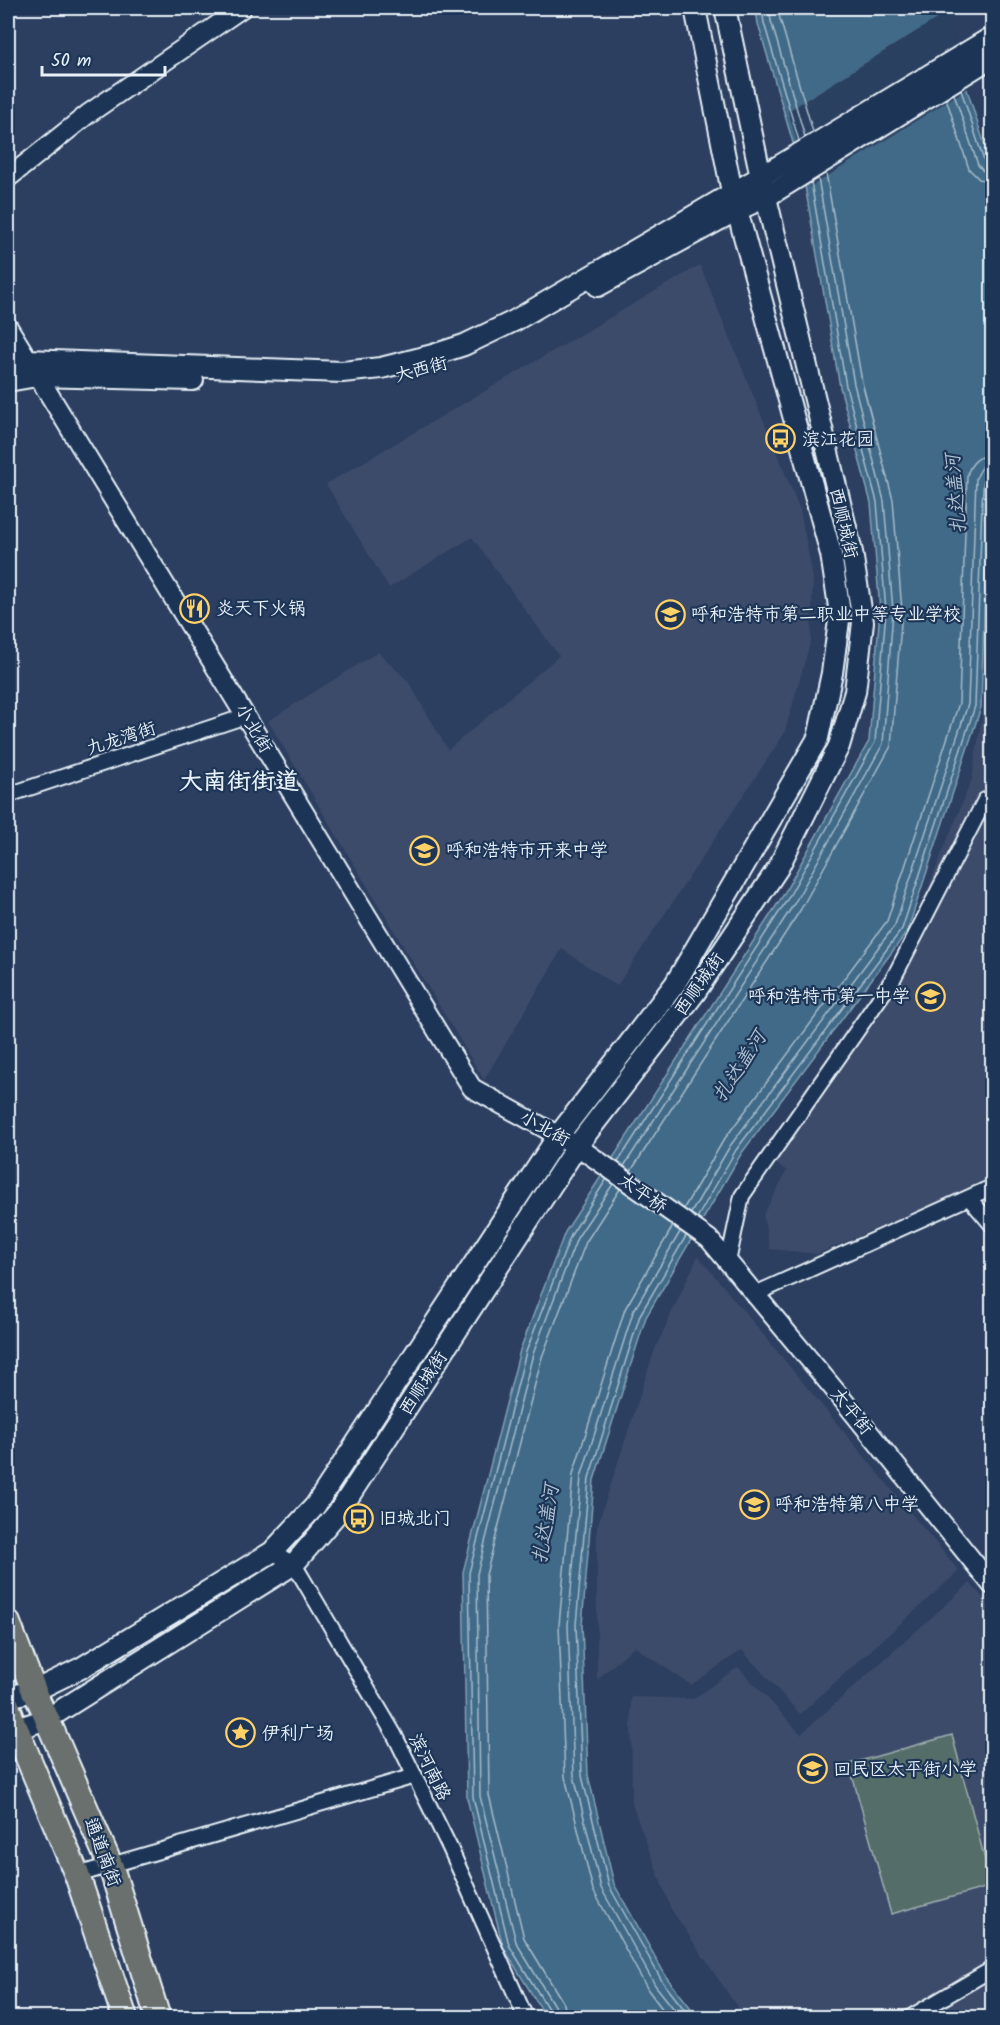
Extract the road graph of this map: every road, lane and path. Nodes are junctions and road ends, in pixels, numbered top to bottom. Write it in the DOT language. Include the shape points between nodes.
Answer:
graph roads {
  1 [pos="242,8"];
  2 [pos="695,8"];
  3 [pos="725,8"];
  4 [pos="993,37"];
  5 [pos="993,57"];
  6 [pos="788,172"];
  7 [pos="761,177"];
  8 [pos="8,178"];
  9 [pos="766,197"];
  10 [pos="735,201"];
  11 [pos="8,327"];
  12 [pos="24,366"];
  13 [pos="8,381"];
  14 [pos="246,716"];
  15 [pos="8,795"];
  16 [pos="985,800"];
  17 [pos="558,1136"];
  18 [pos="577,1146"];
  19 [pos="993,1187"];
  20 [pos="969,1198"];
  21 [pos="993,1225"];
  22 [pos="709,1239"];
  23 [pos="728,1262"];
  24 [pos="755,1294"];
  25 [pos="272,1552"];
  26 [pos="294,1564"];
  27 [pos="993,1586"];
  28 [pos="8,1623"];
  29 [pos="34,1691"];
  30 [pos="8,1697"];
  31 [pos="8,1705"];
  32 [pos="47,1719"];
  33 [pos="12,1732"];
  34 [pos="415,1776"];
  35 [pos="111,1867"];
  36 [pos="77,1875"];
  37 [pos="993,1969"];
  38 [pos="125,2018"];
  39 [pos="158,2018"];
  40 [pos="525,2018"];
  41 [pos="909,2018"];
  1 -- 8 [label="street" via="88,114"];
  2 -- 10 [label="main road, 西顺城街"];
  3 -- 7 [label="main road, 西顺城街"];
  4 -- 6 [label="main road"];
  5 -- 6 [label="main road"];
  6 -- 7 [label="main road"];
  6 -- 9 [label="main road, 大西街"];
  7 -- 9 [label="main road, 西顺城街"];
  7 -- 10 [label="main road"];
  9 -- 10 [label="main road, 大西街"];
  9 -- 18 [label="main road, 西顺城街" via="852,552 862,622 855,692 839,746 778,868 694,994"];
  10 -- 12 [label="main road, 大西街" via="514,321 433,356 342,372"];
  10 -- 17 [label="main road, 西顺城街" via="831,554 840,613 832,673 818,738 675,984"];
  11 -- 12 [label="street, 小北街"];
  12 -- 13 [label="main road, 大西街"];
  12 -- 14 [label="street, 小北街"];
  14 -- 15 [label="street, 九龙湾街"];
  14 -- 17 [label="street, 小北街" via="472,1088"];
  16 -- 23 [label="street" via="893,979 742,1196"];
  17 -- 18 [label="street, 小北街"];
  17 -- 25 [label="main road, 西顺城街" via="315,1506"];
  18 -- 22 [label="street, 太平桥"];
  18 -- 26 [label="main road, 西顺城街" via="340,1510"];
  19 -- 20 [label="street"];
  20 -- 21 [label="street"];
  20 -- 24 [label="street"];
  22 -- 23 [label="street, 太平街"];
  23 -- 24 [label="street, 太平街"];
  24 -- 27 [label="street, 太平街"];
  25 -- 26 [label="street"];
  25 -- 29 [label="main road, 西顺城街" via="81,1668"];
  26 -- 32 [label="main road, 西顺城街"];
  26 -- 34 [label="street, 滨河南路"];
  28 -- 29 [label="highway"];
  29 -- 30 [label="main road, 西顺城街"];
  29 -- 32 [label="main road, 通道南街"];
  31 -- 33 [label="main road"];
  32 -- 33 [label="main road, 西顺城街"];
  32 -- 35 [label="highway, 通道南街"];
  33 -- 36 [label="highway, 通道南街"];
  34 -- 35 [label="street"];
  34 -- 40 [label="street, 滨河南路"];
  35 -- 36 [label="street"];
  35 -- 39 [label="highway, 通道南街"];
  36 -- 38 [label="highway, 通道南街"];
  37 -- 41 [label="street"];
}
